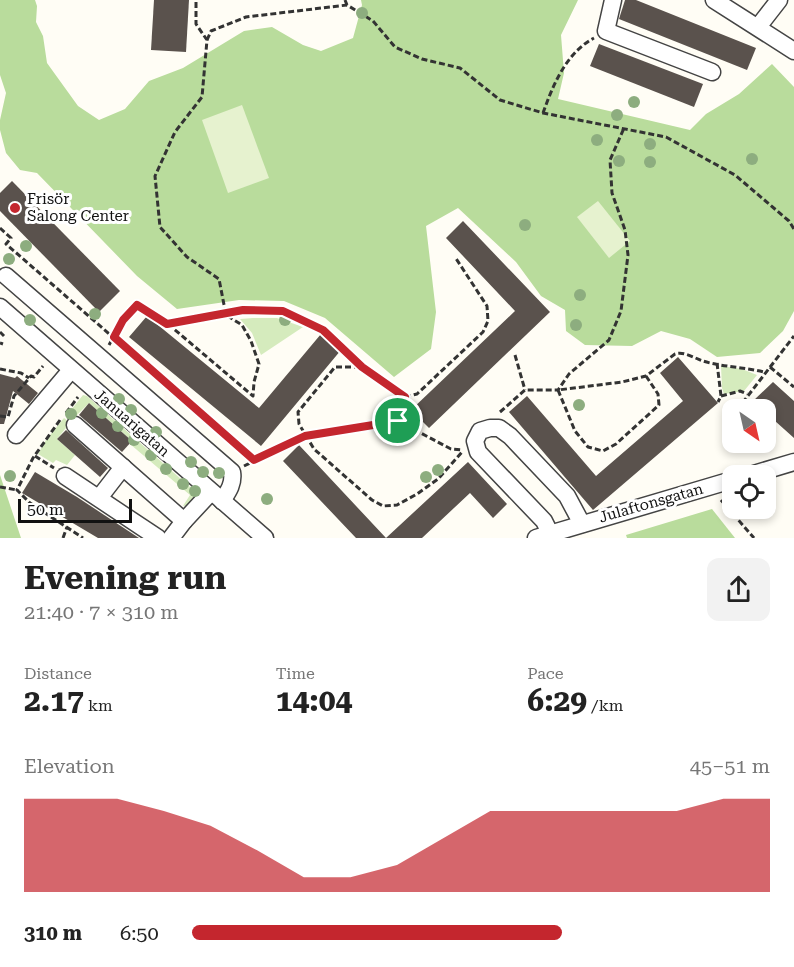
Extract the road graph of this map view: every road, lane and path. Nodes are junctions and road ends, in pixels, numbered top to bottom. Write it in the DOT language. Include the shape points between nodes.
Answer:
graph roads {
  1 [pos="196,0"];
  2 [pos="613,0"];
  3 [pos="714,0"];
  4 [pos="779,0"];
  5 [pos="346,2"];
  6 [pos="759,27"];
  7 [pos="606,32"];
  8 [pos="207,40"];
  9 [pos="794,51"];
  10 [pos="712,72"];
  11 [pos="543,113"];
  12 [pos="624,128"];
  13 [pos="0,228"];
  14 [pos="794,229"];
  15 [pos="455,257"];
  16 [pos="6,276"];
  17 [pos="0,307"];
  18 [pos="226,315"];
  19 [pos="167,324"];
  20 [pos="0,332"];
  21 [pos="4,336"];
  22 [pos="794,336"];
  23 [pos="114,337"];
  24 [pos="514,355"];
  25 [pos="99,356"];
  26 [pos="717,363"];
  27 [pos="362,367"];
  28 [pos="770,367"];
  29 [pos="0,369"];
  30 [pos="764,372"];
  31 [pos="73,375"];
  32 [pos="646,376"];
  33 [pos="29,378"];
  34 [pos="794,387"];
  35 [pos="525,390"];
  36 [pos="558,390"];
  37 [pos="747,394"];
  38 [pos="721,396"];
  39 [pos="405,397"];
  40 [pos="744,399"];
  41 [pos="718,402"];
  42 [pos="497,415"];
  43 [pos="0,416"];
  44 [pos="398,421"];
  45 [pos="75,425"];
  46 [pos="16,435"];
  47 [pos="305,436"];
  48 [pos="467,442"];
  49 [pos="465,450"];
  50 [pos="35,456"];
  51 [pos="254,460"];
  52 [pos="794,462"];
  53 [pos="123,467"];
  54 [pos="776,467"];
  55 [pos="232,472"];
  56 [pos="66,476"];
  57 [pos="722,483"];
  58 [pos="713,485"];
  59 [pos="0,488"];
  60 [pos="17,490"];
  61 [pos="216,496"];
  62 [pos="99,498"];
  63 [pos="184,521"];
  64 [pos="582,524"];
  65 [pos="67,527"];
  66 [pos="543,536"];
  67 [pos="63,538"];
  68 [pos="83,538"];
  69 [pos="158,538"];
  70 [pos="171,538"];
  71 [pos="265,538"];
  72 [pos="754,538"];
  1 -- 8 [label="path" via="196,24"];
  2 -- 7 [label="street"];
  3 -- 6 [label="street"];
  4 -- 6 [label="street"];
  5 -- 8 [label="path" via="246,17 211,31"];
  5 -- 11 [label="path" via="373,21 395,47 422,59 460,68 500,100"];
  6 -- 9 [label="street"];
  7 -- 10 [label="street"];
  7 -- 11 [label="path" via="581,45 554,82"];
  8 -- 18 [label="path" via="202,97 175,132 155,176 160,227 187,257 219,279"];
  11 -- 12 [label="path"];
  12 -- 14 [label="path" via="666,137 735,175"];
  12 -- 36 [label="path" via="610,160 612,193 625,230 628,255 621,311 609,340 569,374"];
  13 -- 23 [label="path" via="11,238 6,244"];
  15 -- 39 [label="path" via="488,306 488,321 483,333 417,394"];
  16 -- 25 [label="street"];
  17 -- 31 [label="street, Januarigatan"];
  18 -- 19 [label="path"];
  18 -- 19 [label="path" via="242,325 259,364 254,396"];
  18 -- 27 [label="path" via="243,310 283,311 323,330"];
  19 -- 23 [label="path" via="137,305"];
  20 -- 21 [label="path"];
  22 -- 28 [label="path"];
  23 -- 25 [label="path"];
  23 -- 51 [label="path"];
  24 -- 35 [label="path"];
  25 -- 55 [label="street"];
  26 -- 30 [label="path"];
  26 -- 32 [label="path" via="680,352"];
  26 -- 38 [label="path"];
  27 -- 39 [label="path"];
  27 -- 47 [label="path" via="335,367 298,412"];
  28 -- 30 [label="path"];
  28 -- 34 [label="path"];
  29 -- 33 [label="path"];
  30 -- 37 [label="path"];
  31 -- 33 [label="path" via="49,360"];
  31 -- 46 [label="street"];
  31 -- 50 [label="path" via="75,384 83,391"];
  31 -- 61 [label="street, Januarigatan"];
  32 -- 36 [label="path"];
  32 -- 36 [label="path" via="658,394 659,405 603,451 588,447 575,431"];
  33 -- 43 [label="path" via="14,396 8,417"];
  35 -- 36 [label="path"];
  35 -- 42 [label="path"];
  37 -- 38 [label="path"];
  37 -- 40 [label="path"];
  38 -- 41 [label="path"];
  39 -- 44 [label="path"];
  44 -- 47 [label="path"];
  44 -- 49 [label="path" via="451,449"];
  45 -- 53 [label="street"];
  47 -- 49 [label="path" via="314,449 383,506 397,505 417,494 438,479"];
  47 -- 51 [label="path"];
  48 -- 49 [label="path"];
  50 -- 56 [label="path"];
  50 -- 60 [label="path"];
  51 -- 55 [label="path"];
  52 -- 54 [label="street"];
  53 -- 62 [label="street"];
  53 -- 63 [label="street"];
  55 -- 61 [label="street" via="229,489"];
  56 -- 62 [label="street"];
  57 -- 58 [label="street, Julaftonsgatan"];
  58 -- 64 [label="street, Julaftonsgatan"];
  58 -- 72 [label="path"];
  59 -- 60 [label="path"];
  60 -- 65 [label="path"];
  61 -- 63 [label="street"];
  61 -- 71 [label="street, Januarigatan"];
  62 -- 69 [label="street"];
  63 -- 70 [label="street"];
  64 -- 66 [label="street, Julaftonsgatan"];
  64 -- 66 [label="street" via="567,496 510,436 499,428 480,431 475,441 478,452 544,521"];
  65 -- 67 [label="path"];
  65 -- 68 [label="path"];
}
